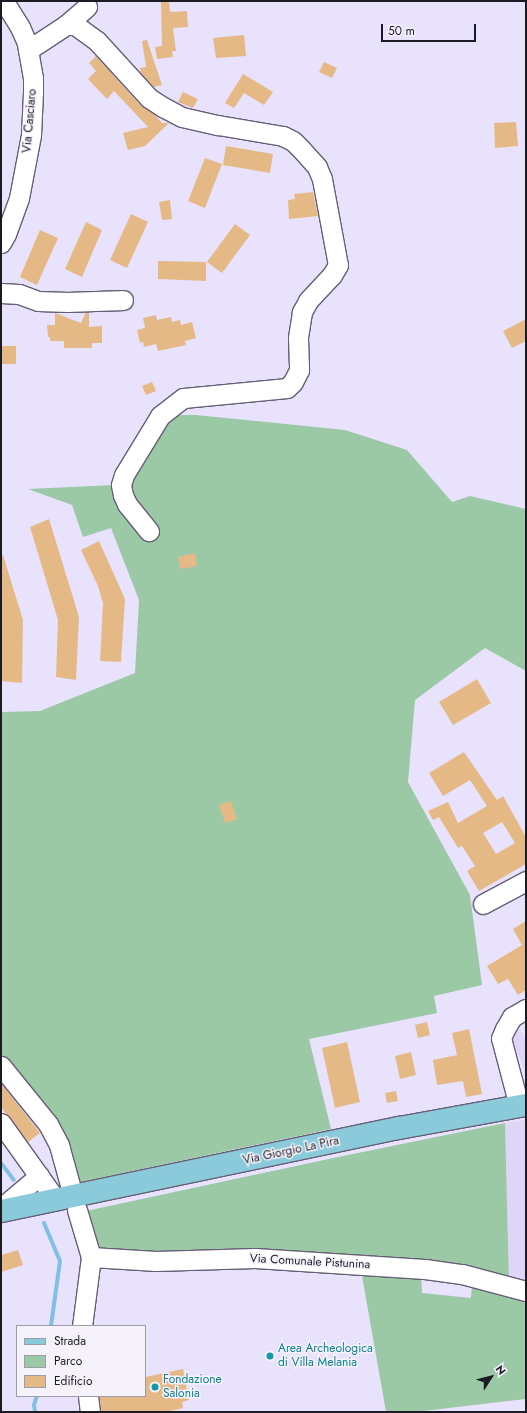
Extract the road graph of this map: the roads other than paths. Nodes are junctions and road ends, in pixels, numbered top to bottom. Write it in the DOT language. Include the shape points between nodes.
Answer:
graph roads {
  1 [pos="4,1"];
  2 [pos="87,7"];
  3 [pos="66,25"];
  4 [pos="28,50"];
  5 [pos="1,244"];
  6 [pos="1,293"];
  7 [pos="123,300"];
  8 [pos="149,531"];
  9 [pos="526,881"];
  10 [pos="483,904"];
  11 [pos="526,1009"];
  12 [pos="1,1066"];
  13 [pos="522,1106"];
  14 [pos="1,1123"];
  15 [pos="39,1176"];
  16 [pos="63,1192"];
  17 [pos="1,1208"];
  18 [pos="77,1210"];
  19 [pos="1,1211"];
  20 [pos="91,1257"];
  21 [pos="526,1291"];
  22 [pos="82,1325"];
  23 [pos="88,1397"];
  24 [pos="90,1412"];
  1 -- 4 [label="street, Via Casciaro" via="20,27"];
  2 -- 3 [label="street"];
  3 -- 4 [label="street"];
  3 -- 8 [label="street" via="75,25 97,41 149,98 182,117 218,126 283,136 293,141 317,167 322,179 337,255 336,271 308,301 302,312 298,338 299,370 287,388 183,398 160,416 121,484 127,504"];
  4 -- 5 [label="street, Via Casciaro" via="33,78 31,134 19,198"];
  6 -- 7 [label="street" via="20,294 38,301"];
  9 -- 10 [label="street"];
  11 -- 13 [label="street" via="512,1017 501,1038"];
  12 -- 16 [label="street" via="48,1124 58,1145"];
  13 -- 16 [label="main road, Via Giorgio La Pira"];
  14 -- 15 [label="street"];
  15 -- 16 [label="street"];
  15 -- 17 [label="street"];
  16 -- 19 [label="main road, Via Giorgio La Pira"];
  18 -- 20 [label="street"];
  20 -- 21 [label="street, Via Comunale Pistunina" via="156,1261 255,1258 425,1269 462,1274"];
  20 -- 22 [label="street"];
  23 -- 24 [label="street"];
}
